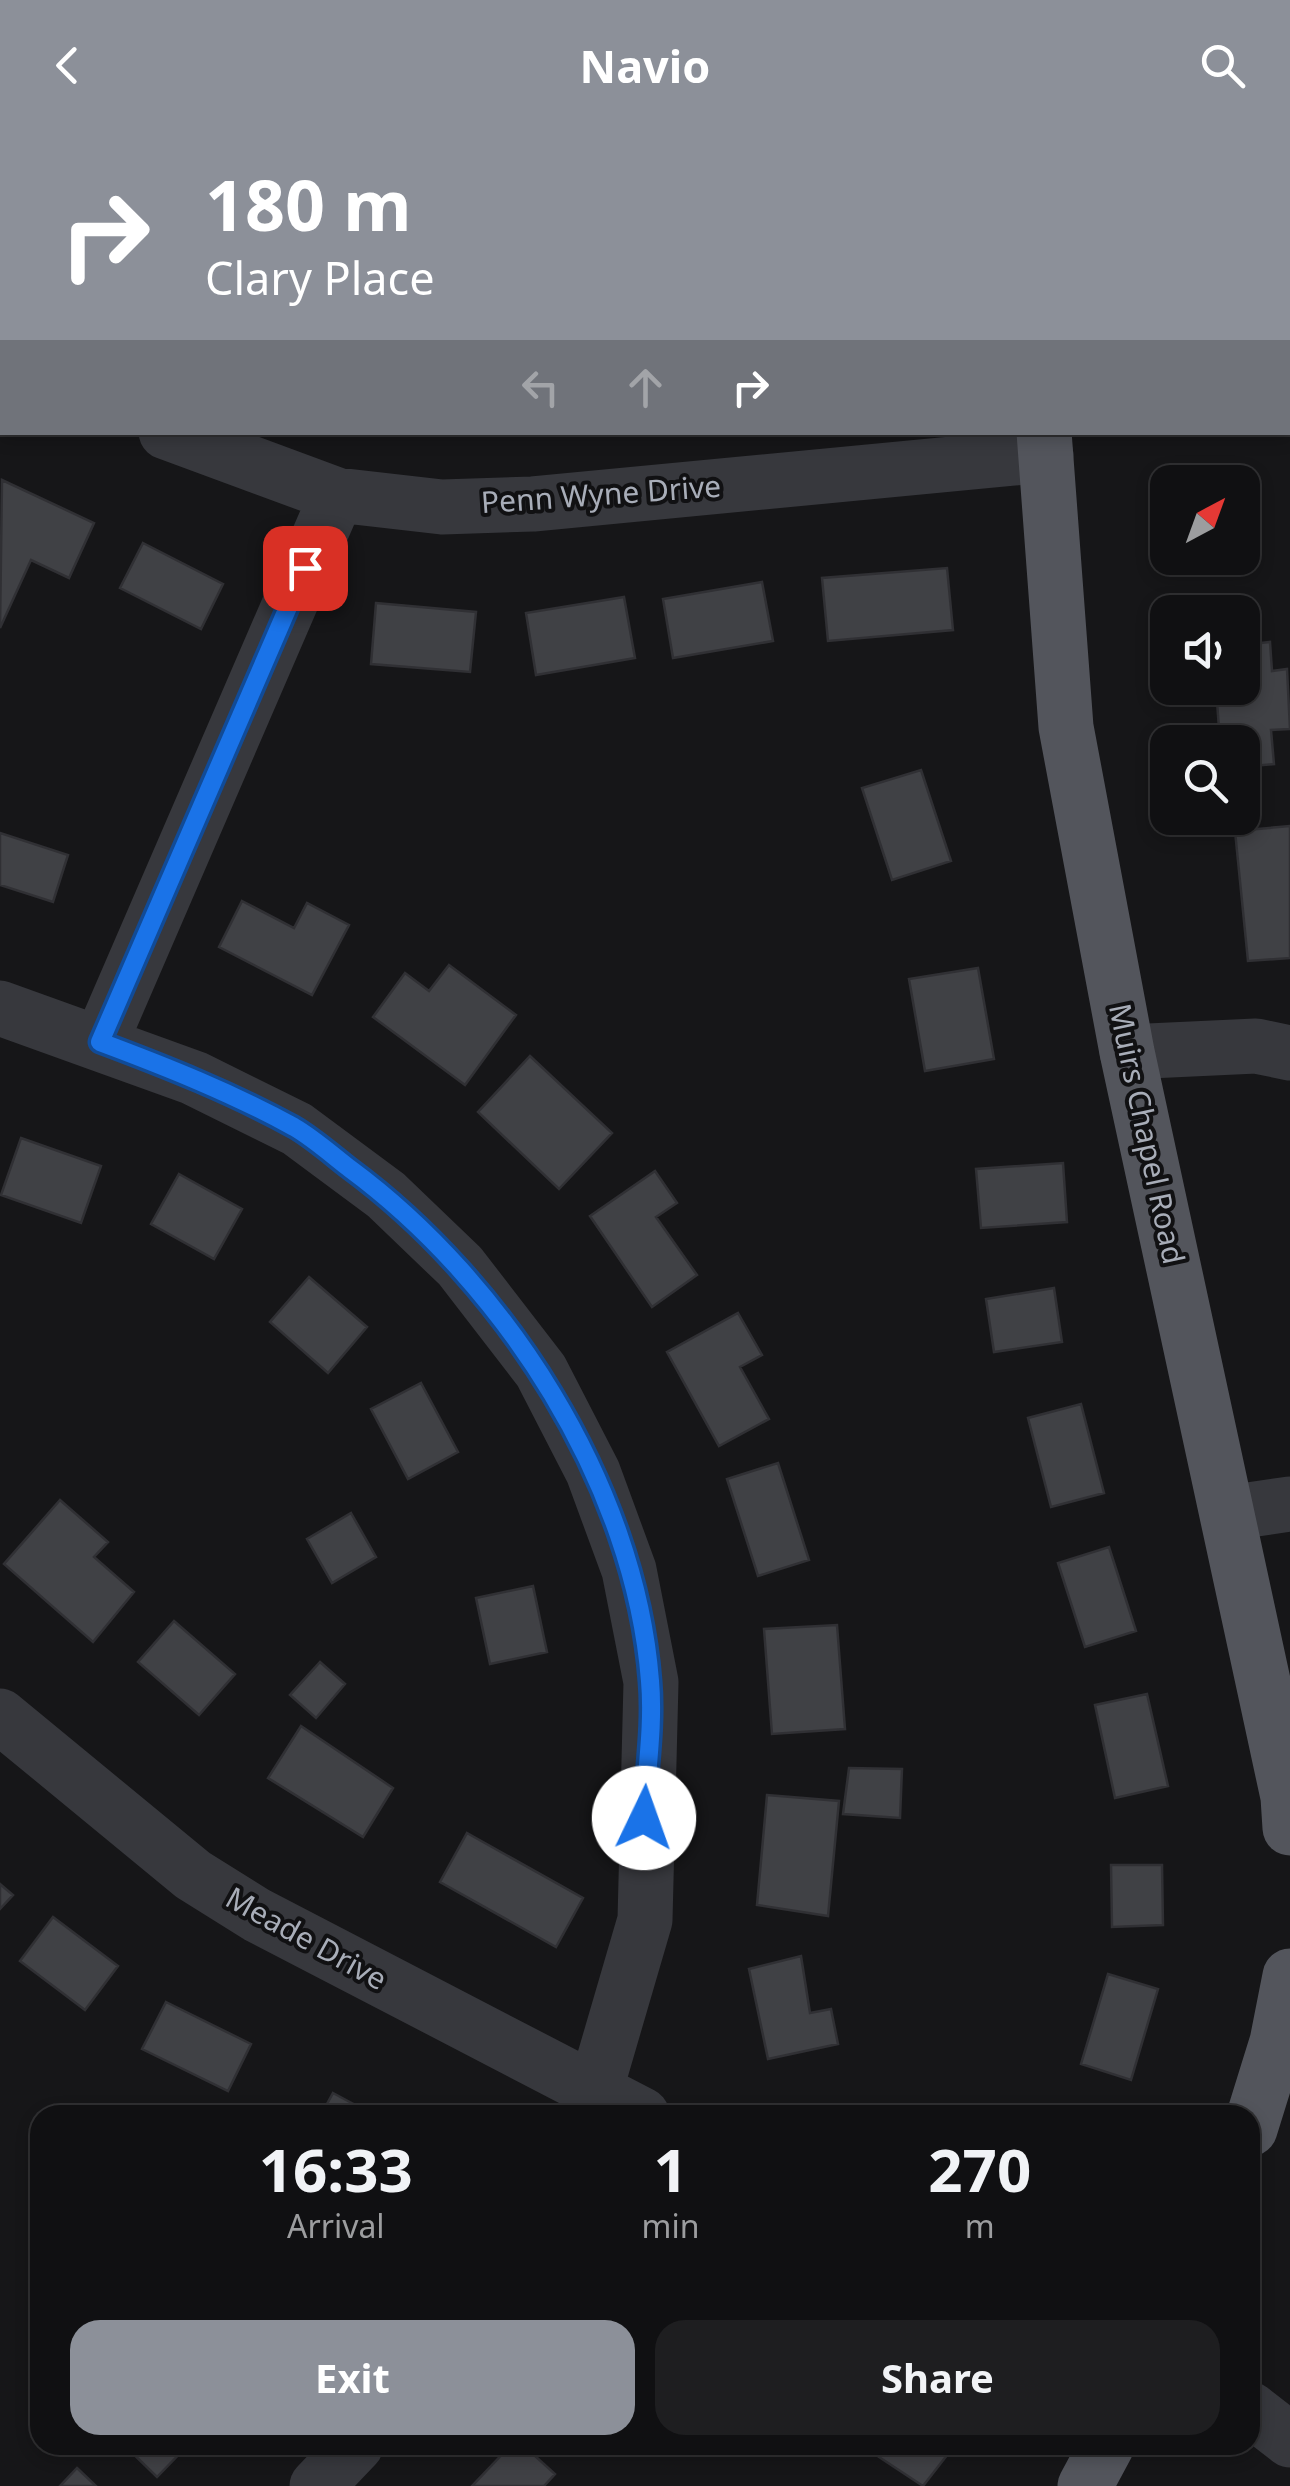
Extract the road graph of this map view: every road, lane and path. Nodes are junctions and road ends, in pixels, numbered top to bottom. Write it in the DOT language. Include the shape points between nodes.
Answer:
graph roads {
  1 [pos="174,435"];
  2 [pos="1045,444"];
  3 [pos="337,495"];
  4 [pos="0,1008"];
  5 [pos="100,1042"];
  6 [pos="1127,1052"];
  7 [pos="1290,1053"];
  8 [pos="1290,1504"];
  9 [pos="1228,1513"];
  10 [pos="0,1716"];
  11 [pos="1290,1828"];
  12 [pos="1290,1976"];
  13 [pos="604,2105"];
  14 [pos="610,2105"];
  15 [pos="1257,2105"];
  16 [pos="1260,2418"];
  17 [pos="1290,2440"];
  18 [pos="346,2455"];
  19 [pos="1102,2455"];
  20 [pos="317,2486"];
  21 [pos="1085,2486"];
  1 -- 3 [label="street, Penn Wyne Drive"];
  2 -- 3 [label="street, Penn Wyne Drive" via="533,504 442,506"];
  2 -- 6 [label="main road, Muirs Chapel Road" via="1066,728"];
  3 -- 5 [label="street"];
  4 -- 5 [label="street"];
  5 -- 14 [label="street" via="194,1078 297,1129 386,1195 460,1266 541,1371 593,1472 629,1570 650,1682 645,1920"];
  6 -- 7 [label="street" via="1256,1046"];
  6 -- 9 [label="main road, Muirs Chapel Road"];
  8 -- 9 [label="street"];
  9 -- 11 [label="main road, Muirs Chapel Road"];
  10 -- 13 [label="street, Meade Drive" via="193,1875"];
  12 -- 15 [label="main road"];
  16 -- 17 [label="street"];
  18 -- 20 [label="street"];
  19 -- 21 [label="main road"];
}
